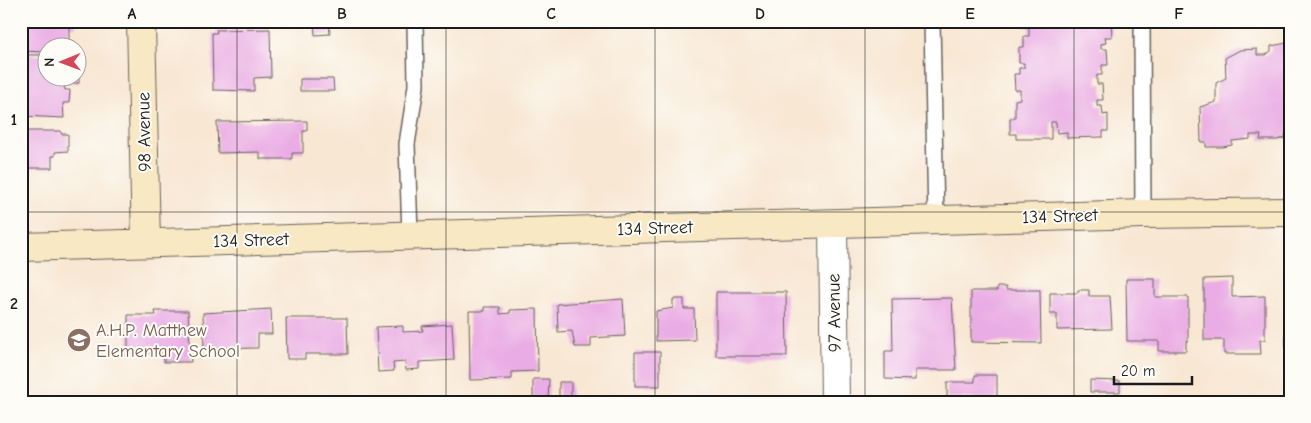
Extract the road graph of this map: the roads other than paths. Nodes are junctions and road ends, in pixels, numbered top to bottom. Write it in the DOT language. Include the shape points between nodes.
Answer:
graph roads {
  1 [pos="141,21"];
  2 [pos="414,21"];
  3 [pos="932,21"];
  4 [pos="1142,21"];
  5 [pos="1153,21"];
  6 [pos="1142,37"];
  7 [pos="1290,212"];
  8 [pos="1143,214"];
  9 [pos="936,220"];
  10 [pos="833,224"];
  11 [pos="410,235"];
  12 [pos="146,243"];
  13 [pos="21,247"];
  14 [pos="835,402"];
  1 -- 12 [label="street, 98 Avenue"];
  2 -- 11 [label="lane" via="416,86 408,144"];
  3 -- 9 [label="lane"];
  4 -- 6 [label="lane"];
  5 -- 6 [label="lane"];
  6 -- 8 [label="lane"];
  7 -- 8 [label="street, 134 Street"];
  8 -- 9 [label="street, 134 Street"];
  9 -- 10 [label="street, 134 Street"];
  10 -- 11 [label="street, 134 Street"];
  10 -- 14 [label="street, 97 Avenue"];
  11 -- 12 [label="street, 134 Street"];
  12 -- 13 [label="street, 134 Street"];
}
